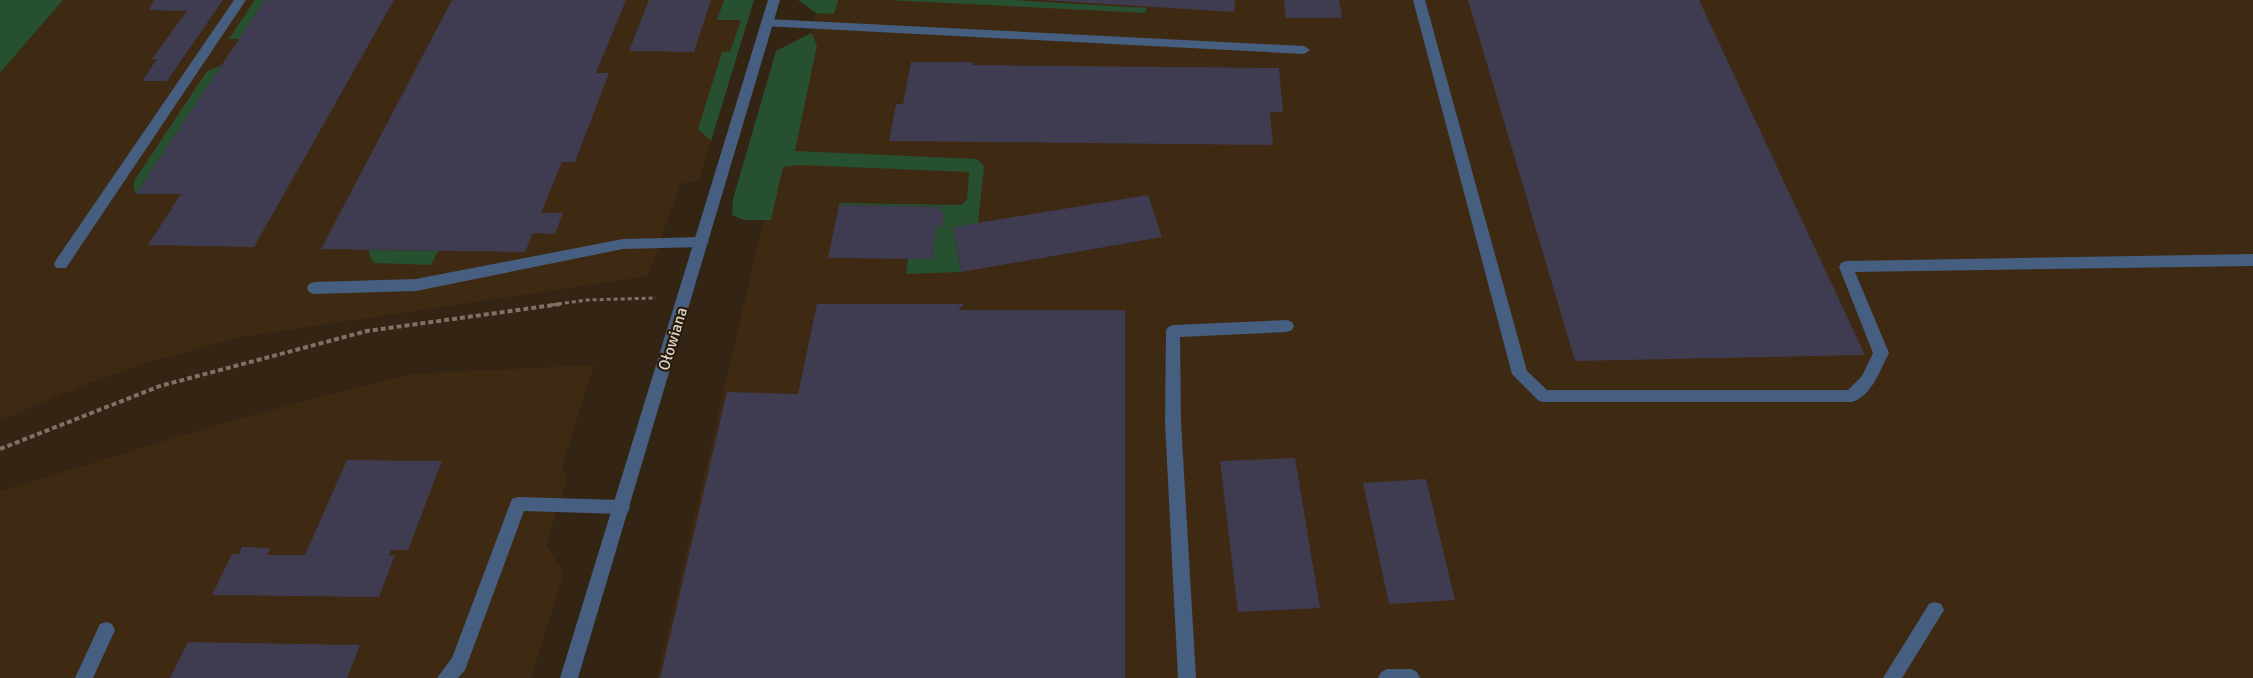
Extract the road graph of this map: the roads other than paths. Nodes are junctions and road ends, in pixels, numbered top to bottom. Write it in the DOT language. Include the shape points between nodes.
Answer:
graph roads {
  1 [pos="240,0"];
  2 [pos="774,0"];
  3 [pos="1419,0"];
  4 [pos="767,24"];
  5 [pos="1304,50"];
  6 [pos="702,242"];
  7 [pos="2253,260"];
  8 [pos="61,264"];
  9 [pos="314,288"];
  10 [pos="1287,326"];
  11 [pos="622,507"];
  12 [pos="1935,610"];
  13 [pos="106,630"];
  14 [pos="84,678"];
  15 [pos="446,678"];
  16 [pos="569,678"];
  17 [pos="1187,678"];
  18 [pos="1387,678"];
  19 [pos="1411,678"];
  20 [pos="1892,678"];
  1 -- 8 [label="street"];
  2 -- 4 [label="street, Ołowiana"];
  3 -- 7 [label="street" via="1520,374 1544,396 1852,396 1868,380 1881,353 1846,267"];
  4 -- 5 [label="street"];
  4 -- 6 [label="street, Ołowiana"];
  6 -- 9 [label="street" via="623,244 416,285"];
  6 -- 11 [label="street, Ołowiana"];
  10 -- 17 [label="street" via="1173,331 1173,422"];
  11 -- 15 [label="street" via="519,504 459,664"];
  11 -- 16 [label="street, Ołowiana"];
  12 -- 20 [label="street"];
  13 -- 14 [label="street"];
  18 -- 19 [label="street"];
}
